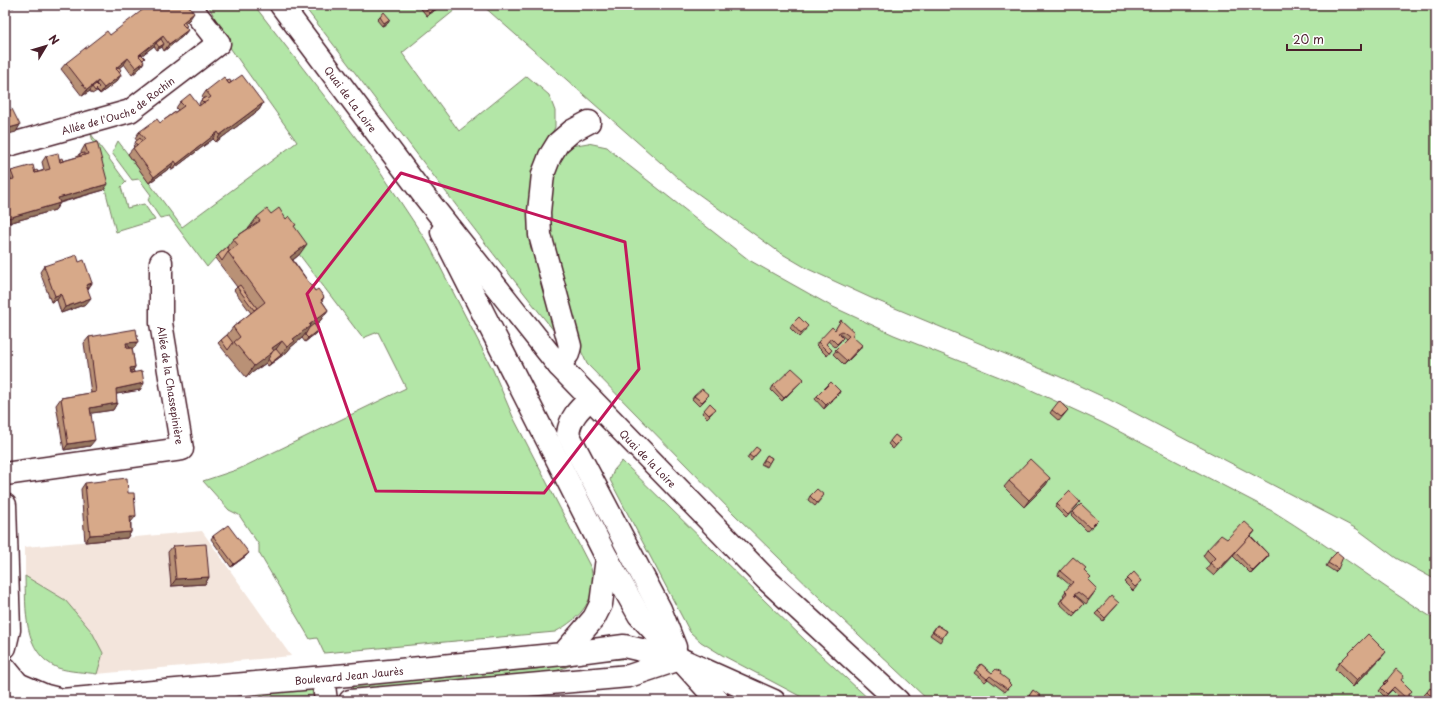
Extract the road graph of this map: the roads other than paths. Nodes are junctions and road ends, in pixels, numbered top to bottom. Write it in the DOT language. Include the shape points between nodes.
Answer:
graph roads {
  1 [pos="189,5"];
  2 [pos="281,5"];
  3 [pos="588,122"];
  4 [pos="5,146"];
  5 [pos="422,193"];
  6 [pos="161,262"];
  7 [pos="559,366"];
  8 [pos="590,399"];
  9 [pos="5,474"];
  10 [pos="5,505"];
  11 [pos="607,558"];
  12 [pos="5,647"];
  13 [pos="564,654"];
  14 [pos="680,659"];
  15 [pos="323,678"];
  16 [pos="16,684"];
  17 [pos="326,701"];
  18 [pos="350,701"];
  19 [pos="718,701"];
  20 [pos="774,701"];
  21 [pos="898,701"];
  1 -- 4 [label="main road, Allée de l'Ouche de Rochin" via="219,43 130,111"];
  2 -- 5 [label="main road, Quai de La Loire"];
  3 -- 7 [label="main road" via="558,143 543,174 539,212 540,235 570,346 568,354"];
  5 -- 7 [label="main road, Quai de la Loire"];
  5 -- 11 [label="main road"];
  6 -- 9 [label="main road, Allée de la Chassepinière" via="161,323 182,449"];
  7 -- 8 [label="main road, Quai de la Loire"];
  8 -- 14 [label="main road" via="575,413 568,434 660,609"];
  8 -- 21 [label="main road, Quai de la Loire" via="767,580"];
  10 -- 12 [label="main road" via="9,630"];
  11 -- 13 [label="main road" via="601,604 594,618"];
  11 -- 14 [label="main road" via="639,615"];
  13 -- 14 [label="main road, Boulevard Jean Jaurès" via="624,646"];
  13 -- 15 [label="main road, Boulevard Jean Jaurès"];
  14 -- 18 [label="main road" via="629,676"];
  14 -- 19 [label="main road"];
  14 -- 20 [label="main road, Boulevard Jean Jaurès"];
  15 -- 16 [label="main road, Boulevard Jean Jaurès" via="62,700"];
  15 -- 17 [label="main road"];
}
